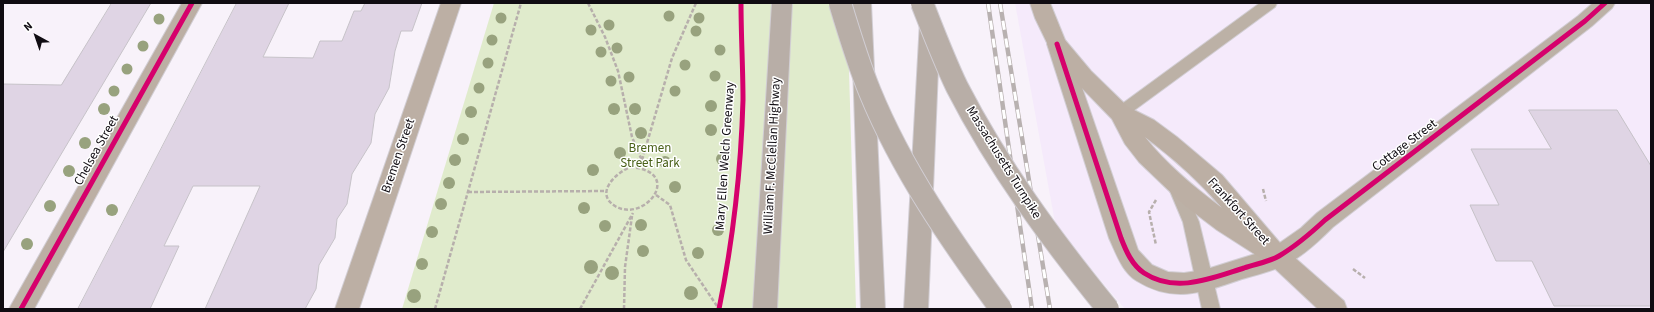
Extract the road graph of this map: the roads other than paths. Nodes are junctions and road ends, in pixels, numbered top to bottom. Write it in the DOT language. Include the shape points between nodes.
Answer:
graph roads {
  1 [pos="192,3"];
  2 [pos="451,3"];
  3 [pos="782,3"];
  4 [pos="840,3"];
  5 [pos="861,3"];
  6 [pos="922,3"];
  7 [pos="931,3"];
  8 [pos="1040,3"];
  9 [pos="1270,3"];
  10 [pos="1605,3"];
  11 [pos="1057,44"];
  12 [pos="1120,113"];
  13 [pos="1174,180"];
  14 [pos="1278,257"];
  15 [pos="1204,281"];
  16 [pos="20,309"];
  17 [pos="348,309"];
  18 [pos="765,309"];
  19 [pos="873,309"];
  20 [pos="916,309"];
  21 [pos="1001,309"];
  22 [pos="1108,309"];
  23 [pos="1211,309"];
  24 [pos="1335,309"];
  1 -- 16 [label="main road, Chelsea Street"];
  2 -- 17 [label="main road, Bremen Street"];
  3 -- 18 [label="highway, William F. McClellan Highway"];
  4 -- 21 [label="highway, bridge" via="859,63 888,132 934,212"];
  5 -- 19 [label="highway"];
  6 -- 22 [label="highway, Massachusetts Turnpike, bridge" via="944,59 986,139 1050,236"];
  7 -- 20 [label="highway"];
  8 -- 11 [label="main road, Frankfort Street"];
  9 -- 12 [label="lane"];
  10 -- 14 [label="street, Cottage Street"];
  11 -- 12 [label="main road, Frankfort Street" via="1084,77"];
  11 -- 15 [label="street, Cottage Street" via="1129,257 1144,273 1166,283"];
  12 -- 13 [label="main road, Frankfort Street" via="1133,138 1147,156"];
  12 -- 14 [label="main road, Frankfort Street" via="1146,126 1214,182"];
  13 -- 14 [label="main road, Frankfort Street" via="1192,198 1225,223"];
  13 -- 15 [label="lane" via="1191,222"];
  14 -- 15 [label="street, Cottage Street"];
  14 -- 24 [label="main road"];
  15 -- 23 [label="lane"];
}
